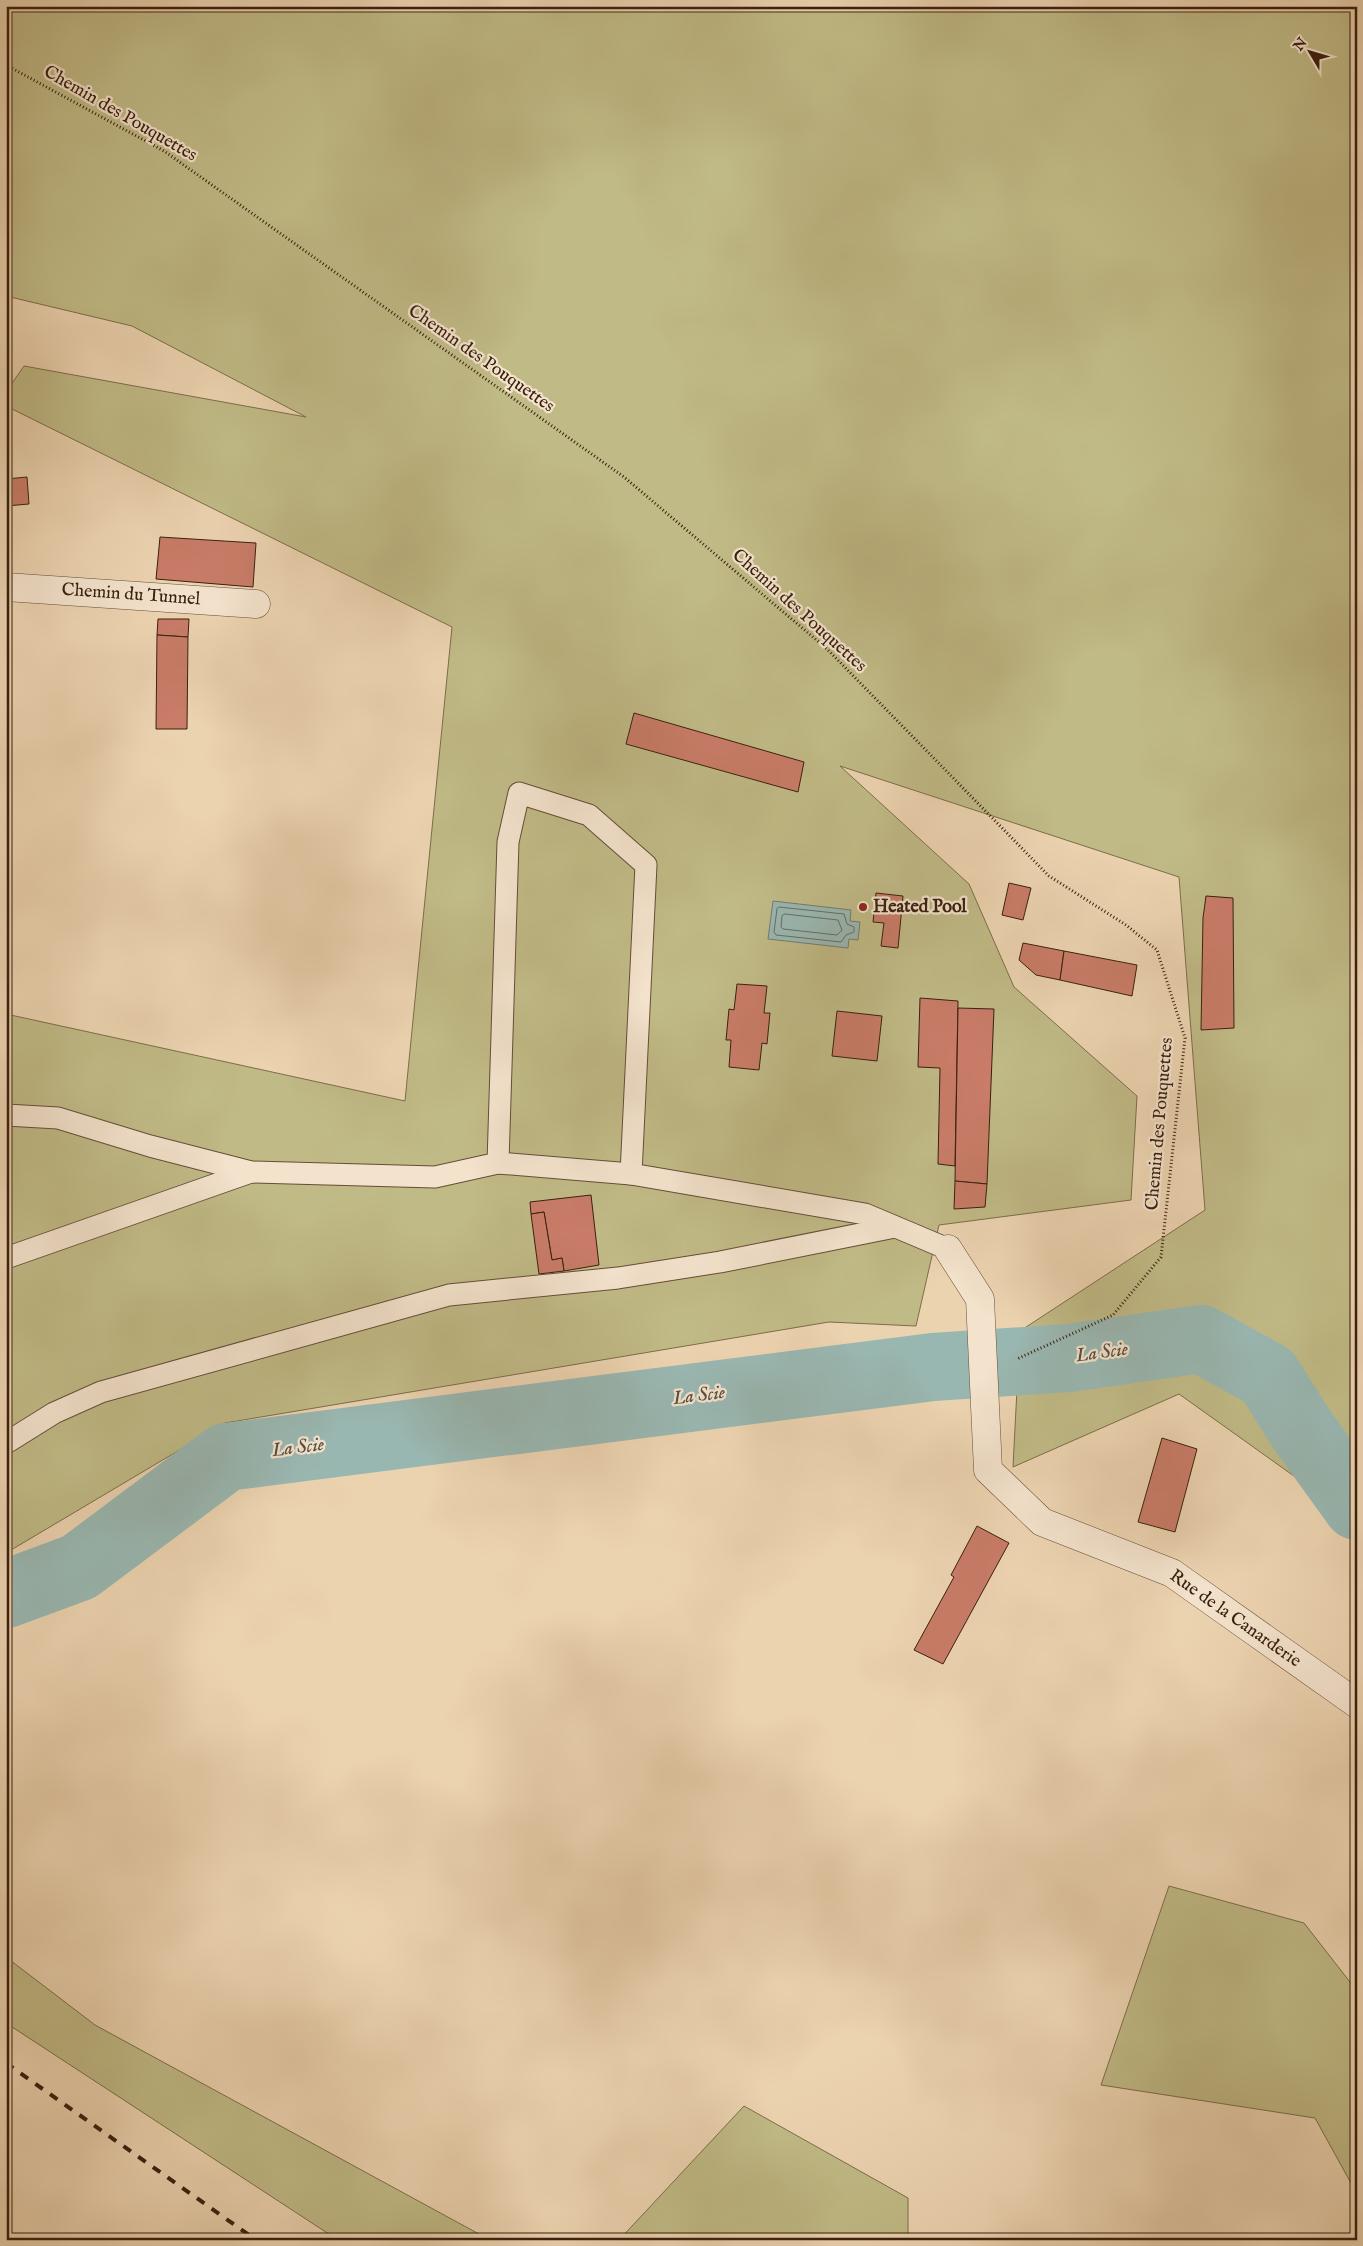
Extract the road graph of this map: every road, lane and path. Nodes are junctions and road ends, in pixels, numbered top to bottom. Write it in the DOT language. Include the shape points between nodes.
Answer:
graph roads {
  1 [pos="6,65"];
  2 [pos="6,586"];
  3 [pos="256,604"];
  4 [pos="6,1115"];
  5 [pos="498,1163"];
  6 [pos="250,1172"];
  7 [pos="631,1174"];
  8 [pos="895,1228"];
  9 [pos="948,1249"];
  10 [pos="6,1258"];
  11 [pos="985,1374"];
  12 [pos="6,1443"];
  13 [pos="1357,1704"];
  1 -- 11 [label="path, Chemin des Pouquettes" via="164,151 624,477 827,649 1049,876 1126,925 1157,950 1184,1038 1161,1257 1113,1315"];
  2 -- 3 [label="street, Chemin du Tunnel"];
  4 -- 6 [label="lane" via="58,1118"];
  5 -- 6 [label="lane" via="435,1177"];
  5 -- 7 [label="lane"];
  5 -- 7 [label="lane" via="508,842 519,793 589,815 646,865"];
  6 -- 10 [label="lane"];
  7 -- 8 [label="lane" via="865,1214"];
  8 -- 9 [label="lane"];
  8 -- 12 [label="lane" via="618,1278 449,1294 101,1392 54,1413"];
  9 -- 11 [label="street, Rue de la Canarderie" via="980,1298"];
  11 -- 13 [label="street, Rue de la Canarderie" via="988,1470 1042,1522 1172,1572"];
}
